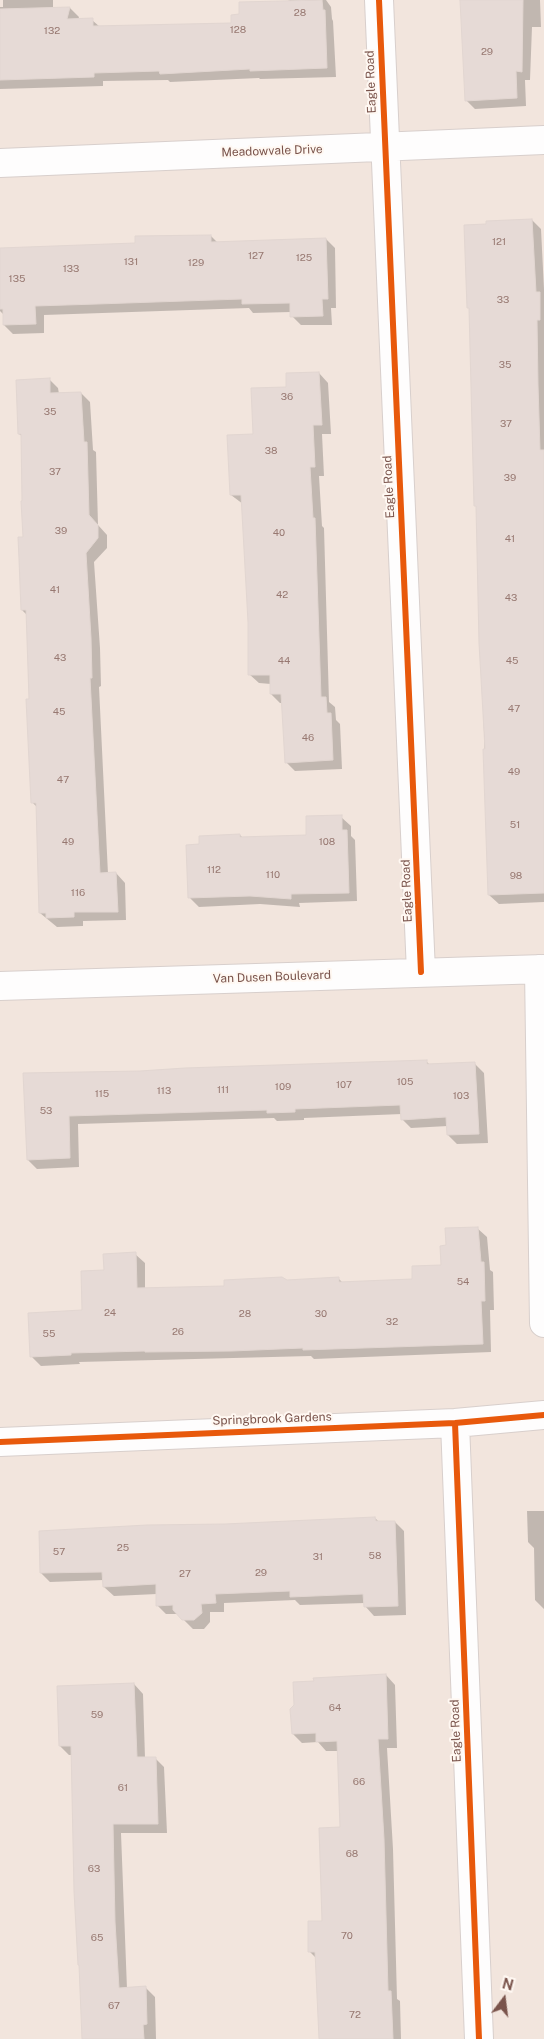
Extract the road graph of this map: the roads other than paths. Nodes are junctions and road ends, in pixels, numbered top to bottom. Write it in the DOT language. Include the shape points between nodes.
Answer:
graph roads {
  1 [pos="379,0"];
  2 [pos="544,140"];
  3 [pos="386,146"];
  4 [pos="0,163"];
  5 [pos="542,969"];
  6 [pos="421,972"];
  7 [pos="0,986"];
  8 [pos="544,1323"];
  9 [pos="544,1414"];
  10 [pos="455,1423"];
  11 [pos="0,1442"];
  12 [pos="479,2039"];
  1 -- 3 [label="street, Eagle Road"];
  2 -- 3 [label="street, Meadowvale Drive"];
  3 -- 4 [label="street, Meadowvale Drive"];
  3 -- 6 [label="street, Eagle Road"];
  5 -- 6 [label="street, Van Dusen Boulevard"];
  5 -- 8 [label="street"];
  6 -- 7 [label="street, Van Dusen Boulevard"];
  9 -- 10 [label="street, Springbrook Gardens"];
  10 -- 11 [label="street, Springbrook Gardens"];
  10 -- 12 [label="street, Eagle Road"];
}
